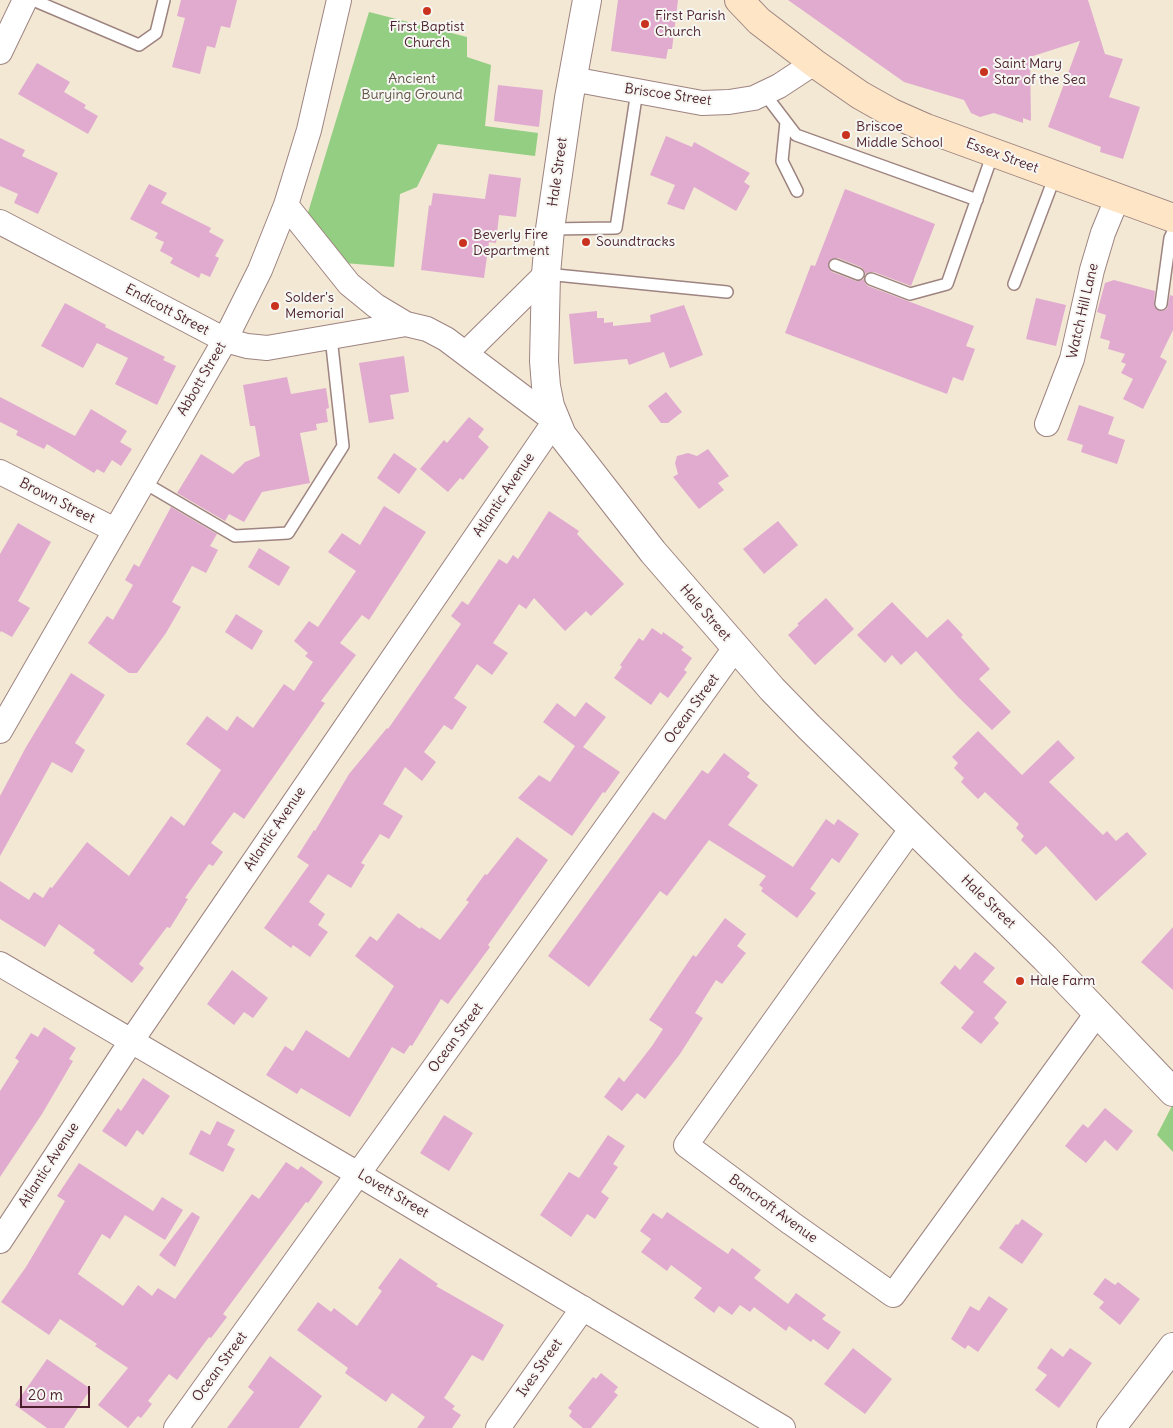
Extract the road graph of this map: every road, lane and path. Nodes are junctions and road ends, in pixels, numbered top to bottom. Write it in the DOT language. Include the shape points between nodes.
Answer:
graph roads {
  1 [pos="25,0"];
  2 [pos="33,0"];
  3 [pos="164,0"];
  4 [pos="339,0"];
  5 [pos="587,0"];
  6 [pos="739,0"];
  7 [pos="0,52"];
  8 [pos="814,63"];
  9 [pos="572,80"];
  10 [pos="637,91"];
  11 [pos="764,93"];
  12 [pos="786,122"];
  13 [pos="993,153"];
  14 [pos="1055,176"];
  15 [pos="797,191"];
  16 [pos="1117,199"];
  17 [pos="977,200"];
  18 [pos="286,205"];
  19 [pos="1173,218"];
  20 [pos="0,222"];
  21 [pos="550,229"];
  22 [pos="1173,232"];
  23 [pos="835,265"];
  24 [pos="546,274"];
  25 [pos="858,274"];
  26 [pos="871,279"];
  27 [pos="1014,284"];
  28 [pos="727,292"];
  29 [pos="1161,304"];
  30 [pos="406,324"];
  31 [pos="331,337"];
  32 [pos="225,340"];
  33 [pos="466,353"];
  34 [pos="555,421"];
  35 [pos="1047,424"];
  36 [pos="0,472"];
  37 [pos="143,482"];
  38 [pos="115,530"];
  39 [pos="736,648"];
  40 [pos="0,731"];
  41 [pos="912,828"];
  42 [pos="0,964"];
  43 [pos="1098,1012"];
  44 [pos="132,1040"];
  45 [pos="1173,1092"];
  46 [pos="358,1174"];
  47 [pos="0,1240"];
  48 [pos="583,1308"];
  49 [pos="1173,1347"];
  50 [pos="176,1428"];
  51 [pos="498,1428"];
  52 [pos="784,1428"];
  53 [pos="1111,1428"];
  1 -- 7 [label="street"];
  2 -- 3 [label="lane" via="140,45 156,33"];
  4 -- 18 [label="street, Abbott Street" via="309,130"];
  5 -- 9 [label="street, Hale Street"];
  6 -- 8 [label="main road, Essex Street" via="760,21"];
  8 -- 11 [label="street, Briscoe Street"];
  8 -- 13 [label="main road, Essex Street" via="860,95 892,112"];
  9 -- 10 [label="street, Briscoe Street"];
  9 -- 21 [label="street, Hale Street"];
  10 -- 11 [label="street, Briscoe Street" via="702,103 754,98"];
  10 -- 21 [label="lane" via="616,228"];
  11 -- 12 [label="lane"];
  12 -- 15 [label="lane" via="782,161"];
  12 -- 17 [label="lane" via="796,135"];
  13 -- 14 [label="main road, Essex Street"];
  13 -- 17 [label="lane"];
  14 -- 16 [label="main road, Essex Street"];
  14 -- 27 [label="lane"];
  16 -- 19 [label="main road, Essex Street"];
  16 -- 35 [label="street, Watch Hill Lane" via="1092,270 1072,359"];
  17 -- 26 [label="lane" via="947,284 910,294"];
  18 -- 30 [label="street" via="349,284"];
  18 -- 32 [label="street, Abbott Street" via="260,270"];
  20 -- 32 [label="street, Endicott Street"];
  21 -- 24 [label="street, Hale Street"];
  22 -- 29 [label="lane"];
  23 -- 25 [label="lane"];
  24 -- 28 [label="lane"];
  24 -- 33 [label="street"];
  24 -- 34 [label="street, Hale Street" via="544,361 546,386"];
  30 -- 31 [label="street, Endicott Street"];
  30 -- 33 [label="street" via="427,329"];
  31 -- 32 [label="street, Endicott Street" via="267,348"];
  31 -- 37 [label="lane" via="343,446 288,533 235,536"];
  32 -- 37 [label="street, Abbott Street"];
  33 -- 34 [label="street"];
  34 -- 39 [label="street, Hale Street" via="571,448 653,552"];
  34 -- 44 [label="street, Atlantic Avenue"];
  36 -- 38 [label="street, Brown Street"];
  37 -- 38 [label="street, Abbott Street"];
  38 -- 40 [label="street, Abbott Street"];
  39 -- 41 [label="street, Hale Street" via="809,727"];
  39 -- 46 [label="street, Ocean Street"];
  41 -- 43 [label="street, Hale Street"];
  41 -- 43 [label="street, Bancroft Avenue" via="686,1144 893,1295"];
  42 -- 44 [label="street, Lovett Street"];
  43 -- 45 [label="street, Hale Street"];
  44 -- 46 [label="street, Lovett Street"];
  44 -- 47 [label="street, Atlantic Avenue"];
  46 -- 48 [label="street, Lovett Street"];
  46 -- 50 [label="street, Ocean Street"];
  48 -- 51 [label="street, Ives Street"];
  48 -- 52 [label="street, Lovett Street"];
  49 -- 53 [label="street"];
}
